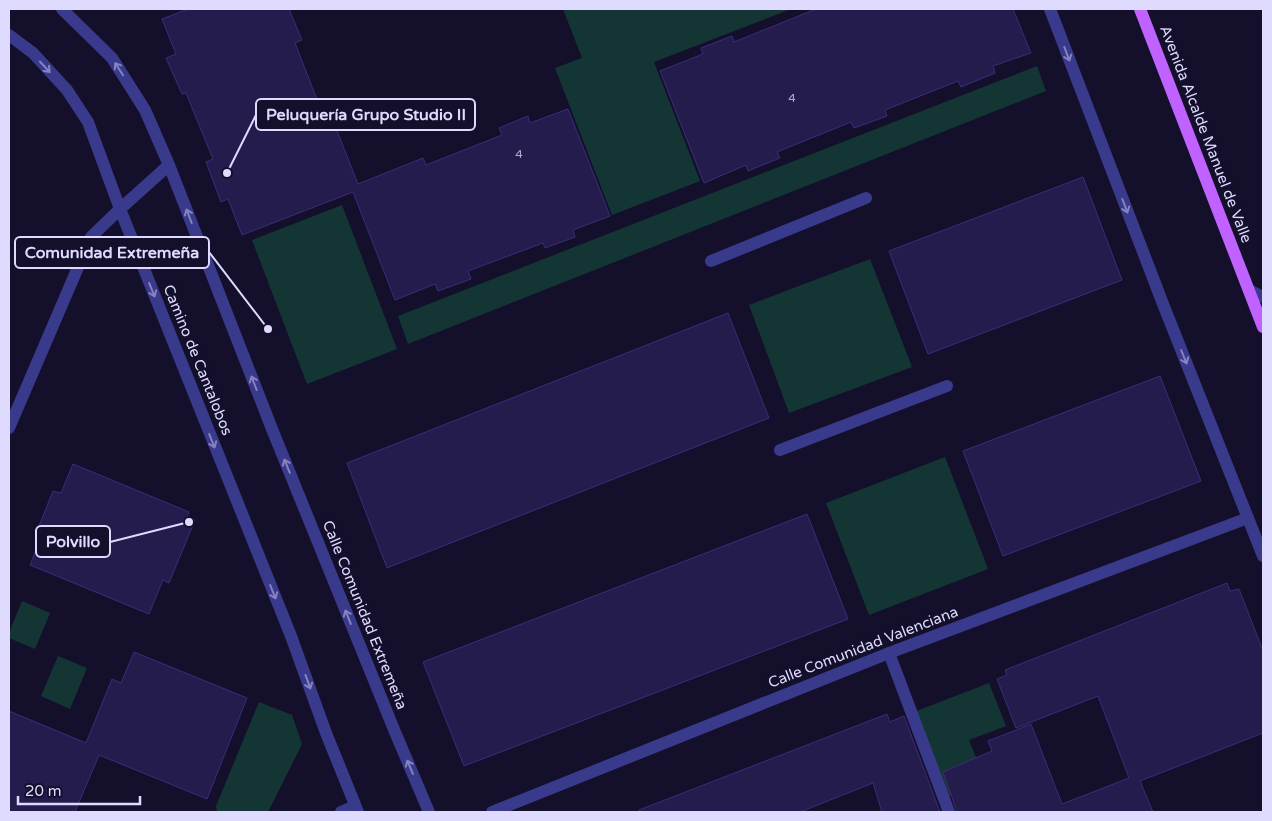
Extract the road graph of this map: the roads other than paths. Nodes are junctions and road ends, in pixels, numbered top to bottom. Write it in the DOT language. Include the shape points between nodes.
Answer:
graph roads {
  1 [pos="62,9"];
  2 [pos="1050,9"];
  3 [pos="1140,9"];
  4 [pos="9,34"];
  5 [pos="169,165"];
  6 [pos="866,198"];
  7 [pos="120,209"];
  8 [pos="711,261"];
  9 [pos="1249,290"];
  10 [pos="1263,297"];
  11 [pos="1263,327"];
  12 [pos="947,386"];
  13 [pos="9,428"];
  14 [pos="780,450"];
  15 [pos="1248,518"];
  16 [pos="1263,556"];
  17 [pos="889,653"];
  18 [pos="357,809"];
  19 [pos="341,812"];
  20 [pos="429,812"];
  21 [pos="492,812"];
  22 [pos="949,812"];
  5 -- 1 [label="street, one-way" via="145,110 112,58"];
  2 -- 15 [label="street, one-way"];
  3 -- 9 [label="main road, Avenida Alcalde Manuel de Valle"];
  4 -- 7 [label="street, Camino de Cantalobos, one-way" via="67,90 88,122"];
  5 -- 7 [label="street"];
  20 -- 5 [label="street, Calle Comunidad Extremeña, one-way" via="272,429"];
  6 -- 8 [label="street"];
  7 -- 13 [label="street" via="91,237"];
  7 -- 18 [label="street, Camino de Cantalobos, one-way"];
  9 -- 10 [label="street"];
  9 -- 11 [label="main road, Avenida Alcalde Manuel de Valle"];
  12 -- 14 [label="street"];
  15 -- 16 [label="street"];
  15 -- 17 [label="street, Calle Comunidad Valenciana"];
  17 -- 21 [label="street, Calle Comunidad Valenciana"];
  17 -- 22 [label="street"];
  18 -- 19 [label="street"];
}
